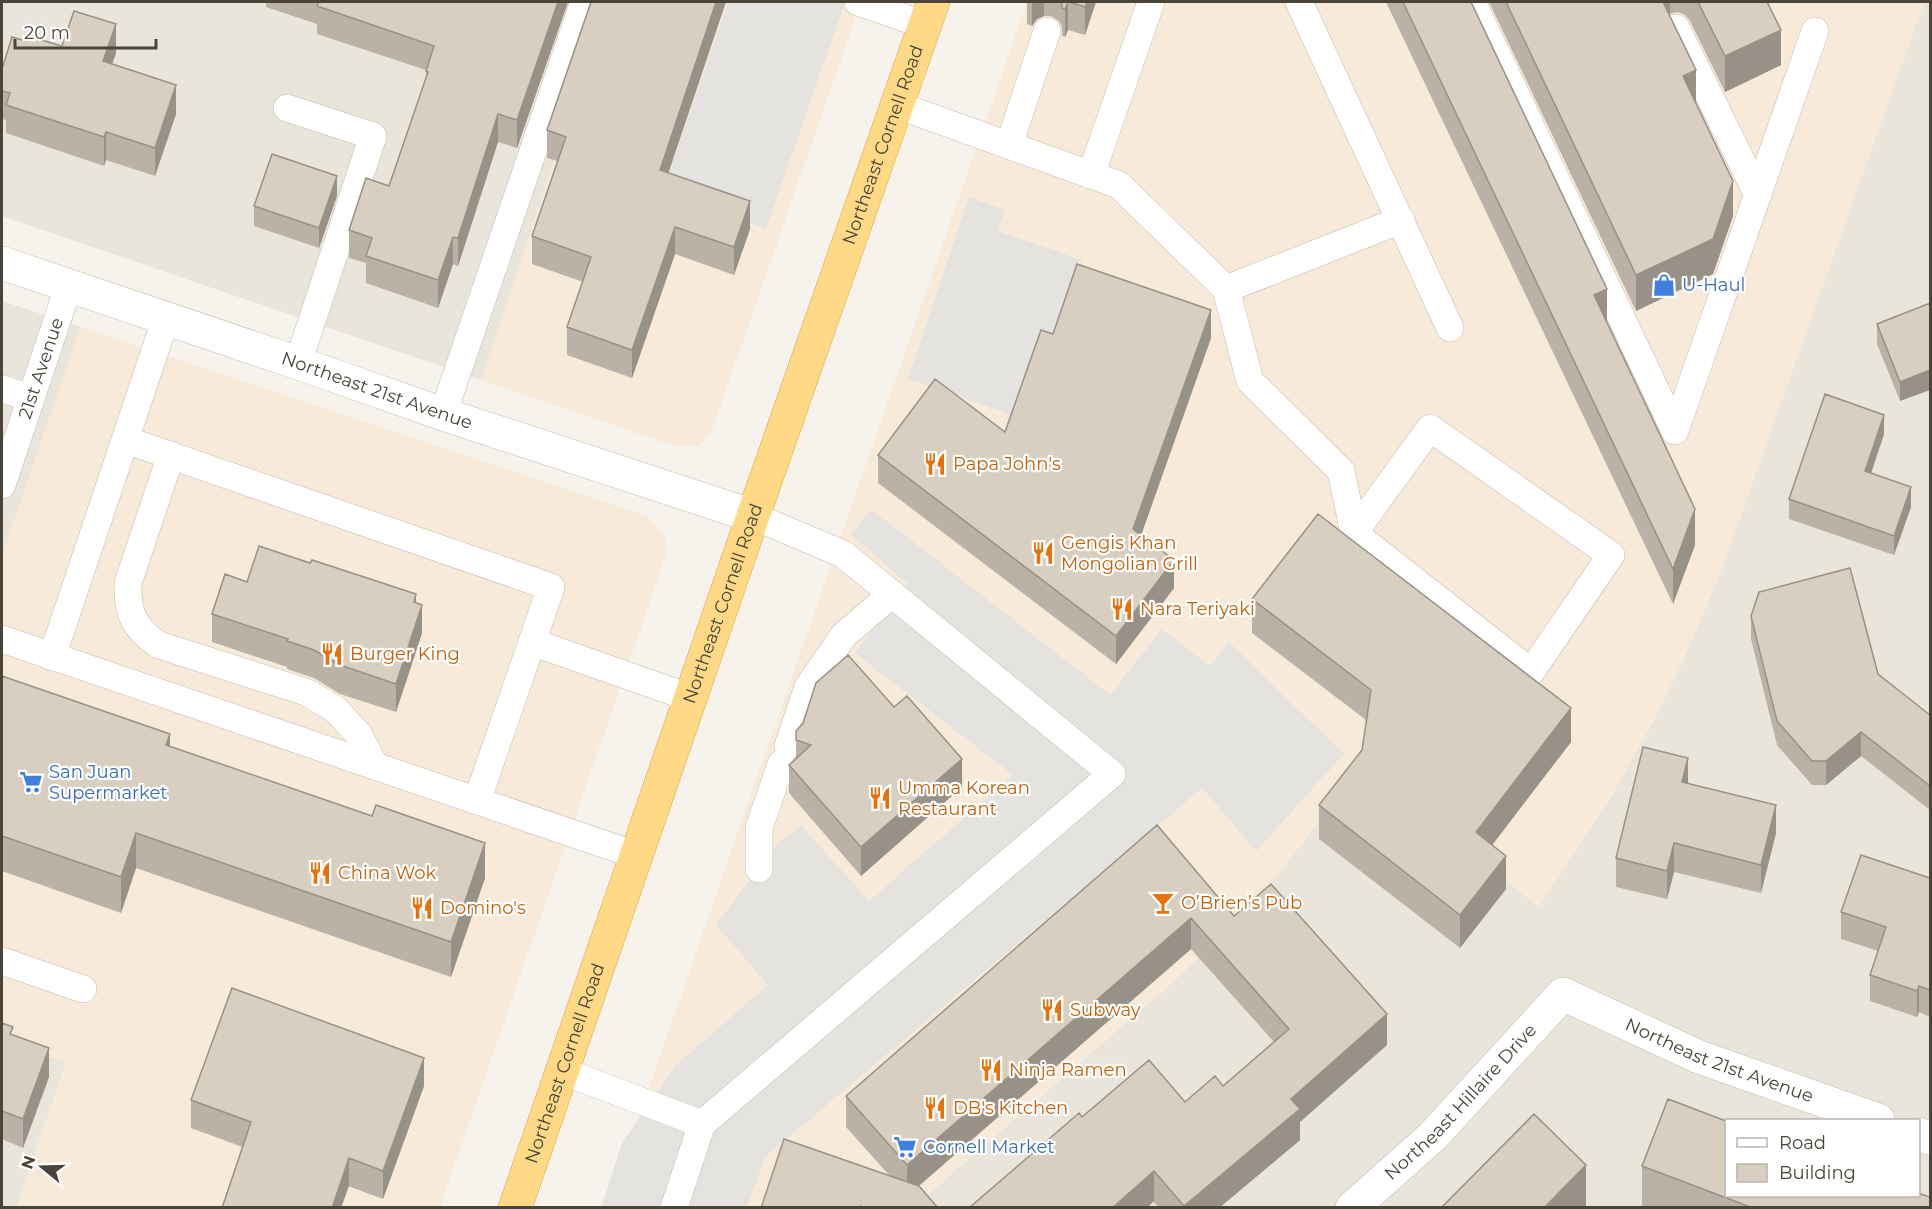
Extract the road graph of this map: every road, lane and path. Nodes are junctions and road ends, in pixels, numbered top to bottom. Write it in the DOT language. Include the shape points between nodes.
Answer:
graph roads {
  1 [pos="584,2"];
  2 [pos="858,2"];
  3 [pos="1151,2"];
  4 [pos="1299,2"];
  5 [pos="1472,2"];
  6 [pos="929,13"];
  7 [pos="1676,28"];
  8 [pos="1047,31"];
  9 [pos="1815,31"];
  10 [pos="897,105"];
  11 [pos="287,108"];
  12 [pos="1009,145"];
  13 [pos="1091,175"];
  14 [pos="1758,195"];
  15 [pos="1401,220"];
  16 [pos="2,263"];
  17 [pos="69,285"];
  18 [pos="1226,289"];
  19 [pos="166,318"];
  20 [pos="1450,328"];
  21 [pos="298,363"];
  22 [pos="2,389"];
  23 [pos="31,398"];
  24 [pos="443,414"];
  25 [pos="126,440"];
  26 [pos="171,455"];
  27 [pos="2,485"];
  28 [pos="753,516"];
  29 [pos="1354,533"];
  30 [pos="892,594"];
  31 [pos="2,639"];
  32 [pos="532,642"];
  33 [pos="52,657"];
  34 [pos="691,698"];
  35 [pos="375,766"];
  36 [pos="477,801"];
  37 [pos="636,855"];
  38 [pos="759,869"];
  39 [pos="2,961"];
  40 [pos="83,989"];
  41 [pos="1563,994"];
  42 [pos="562,1071"];
  43 [pos="1875,1119"];
  44 [pos="702,1124"];
  45 [pos="515,1208"];
  46 [pos="674,1208"];
  47 [pos="1352,1208"];
  1 -- 24 [label="lane"];
  2 -- 6 [label="lane"];
  3 -- 13 [label="lane"];
  4 -- 15 [label="lane"];
  5 -- 14 [label="lane" via="1675,431"];
  6 -- 10 [label="highway, Northeast Cornell Road"];
  7 -- 14 [label="lane"];
  8 -- 12 [label="lane"];
  9 -- 14 [label="lane"];
  10 -- 12 [label="lane"];
  10 -- 28 [label="highway, Northeast Cornell Road"];
  11 -- 21 [label="lane" via="373,136"];
  12 -- 13 [label="lane"];
  13 -- 18 [label="lane" via="1119,185"];
  15 -- 18 [label="lane"];
  15 -- 20 [label="lane"];
  16 -- 17 [label="street, Northeast 21st Avenue"];
  17 -- 19 [label="street, Northeast 21st Avenue"];
  17 -- 23 [label="lane, 21st Avenue"];
  18 -- 29 [label="lane" via="1250,381 1341,471"];
  19 -- 21 [label="street, Northeast 21st Avenue"];
  19 -- 25 [label="lane"];
  21 -- 24 [label="street, Northeast 21st Avenue"];
  22 -- 23 [label="lane"];
  23 -- 27 [label="lane, 21st Avenue"];
  24 -- 28 [label="street, Northeast 21st Avenue"];
  25 -- 26 [label="lane"];
  25 -- 33 [label="lane"];
  26 -- 32 [label="lane" via="551,587"];
  26 -- 35 [label="lane" via="128,584 133,620 144,635 159,645 306,692 335,709 359,735"];
  28 -- 30 [label="lane" via="843,554"];
  28 -- 34 [label="highway, Northeast Cornell Road"];
  29 -- 29 [label="lane" via="1531,672 1611,555 1430,428"];
  30 -- 38 [label="lane" via="844,635 808,687 759,828"];
  30 -- 44 [label="lane" via="1112,774"];
  31 -- 33 [label="lane"];
  32 -- 34 [label="lane"];
  32 -- 36 [label="lane"];
  33 -- 35 [label="lane"];
  34 -- 37 [label="highway, Northeast Cornell Road"];
  35 -- 36 [label="lane"];
  36 -- 37 [label="lane"];
  37 -- 42 [label="highway, Northeast Cornell Road"];
  39 -- 40 [label="lane"];
  41 -- 43 [label="street, Northeast 21st Avenue" via="1698,1057"];
  41 -- 47 [label="street, Northeast Hillaire Drive" via="1432,1136"];
  42 -- 44 [label="lane"];
  42 -- 45 [label="highway, Northeast Cornell Road"];
  44 -- 46 [label="lane"];
}
